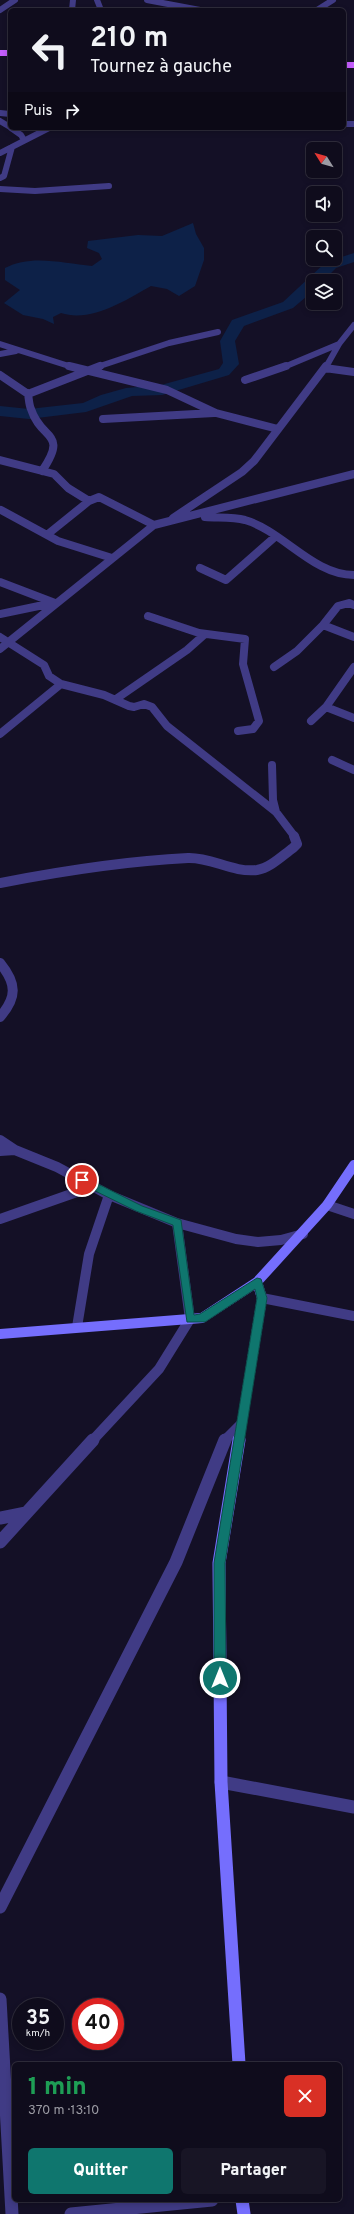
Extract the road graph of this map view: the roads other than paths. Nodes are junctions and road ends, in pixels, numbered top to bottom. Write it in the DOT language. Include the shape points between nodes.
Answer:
graph roads {
  1 [pos="15,0"];
  2 [pos="147,0"];
  3 [pos="333,0"];
  4 [pos="189,8"];
  5 [pos="320,8"];
  6 [pos="0,10"];
  7 [pos="14,130"];
  8 [pos="45,130"];
  9 [pos="24,140"];
  10 [pos="12,147"];
  11 [pos="0,153"];
  12 [pos="0,178"];
  13 [pos="109,186"];
  14 [pos="0,189"];
  15 [pos="354,325"];
  16 [pos="218,332"];
  17 [pos="0,344"];
  18 [pos="339,344"];
  19 [pos="20,350"];
  20 [pos="0,354"];
  21 [pos="325,368"];
  22 [pos="85,371"];
  23 [pos="354,372"];
  24 [pos="2,378"];
  25 [pos="245,380"];
  26 [pos="28,394"];
  27 [pos="216,413"];
  28 [pos="103,420"];
  29 [pos="278,428"];
  30 [pos="0,460"];
  31 [pos="42,471"];
  32 [pos="354,474"];
  33 [pos="89,501"];
  34 [pos="1,510"];
  35 [pos="193,516"];
  36 [pos="170,520"];
  37 [pos="154,525"];
  38 [pos="48,534"];
  39 [pos="276,536"];
  40 [pos="112,558"];
  41 [pos="200,568"];
  42 [pos="354,575"];
  43 [pos="0,582"];
  44 [pos="55,602"];
  45 [pos="354,605"];
  46 [pos="0,614"];
  47 [pos="148,616"];
  48 [pos="323,625"];
  49 [pos="205,634"];
  50 [pos="0,637"];
  51 [pos="354,637"];
  52 [pos="7,643"];
  53 [pos="0,649"];
  54 [pos="274,667"];
  55 [pos="354,667"];
  56 [pos="61,684"];
  57 [pos="116,699"];
  58 [pos="326,707"];
  59 [pos="354,718"];
  60 [pos="311,721"];
  61 [pos="238,732"];
  62 [pos="0,734"];
  63 [pos="332,760"];
  64 [pos="272,765"];
  65 [pos="354,770"];
  66 [pos="276,812"];
  67 [pos="0,883"];
  68 [pos="0,964"];
  69 [pos="0,1016"];
  70 [pos="0,1140"];
  71 [pos="16,1150"];
  72 [pos="0,1151"];
  73 [pos="354,1164"];
  74 [pos="94,1186"];
  75 [pos="109,1195"];
  76 [pos="327,1205"];
  77 [pos="354,1205"];
  78 [pos="343,1210"];
  79 [pos="354,1214"];
  80 [pos="0,1219"];
  81 [pos="177,1223"];
  82 [pos="303,1234"];
  83 [pos="257,1282"];
  84 [pos="262,1298"];
  85 [pos="354,1316"];
  86 [pos="190,1319"];
  87 [pos="76,1327"];
  88 [pos="0,1334"];
  89 [pos="241,1424"];
  90 [pos="26,1513"];
  91 [pos="0,1518"];
  92 [pos="0,1542"];
  93 [pos="221,1782"];
  94 [pos="354,1807"];
  95 [pos="0,1907"];
  96 [pos="0,1999"];
  97 [pos="239,2062"];
  98 [pos="192,2202"];
  99 [pos="242,2202"];
  100 [pos="12,2214"];
  101 [pos="71,2214"];
  102 [pos="244,2214"];
  1 -- 6 [label="street"];
  2 -- 4 [label="street"];
  3 -- 5 [label="street"];
  7 -- 9 [label="street" via="22,135"];
  8 -- 9 [label="street"];
  9 -- 10 [label="street"];
  10 -- 11 [label="street"];
  10 -- 12 [label="street" via="4,176"];
  13 -- 14 [label="street" via="21,191"];
  15 -- 18 [label="street"];
  16 -- 22 [label="street" via="162,345"];
  17 -- 19 [label="street"];
  18 -- 21 [label="street"];
  18 -- 25 [label="street"];
  19 -- 20 [label="street"];
  19 -- 22 [label="street"];
  21 -- 23 [label="street"];
  21 -- 29 [label="street" via="291,415"];
  22 -- 26 [label="street"];
  22 -- 27 [label="street" via="167,390"];
  24 -- 26 [label="street"];
  26 -- 31 [label="street" via="32,411 54,440 49,462"];
  27 -- 28 [label="street"];
  27 -- 29 [label="street"];
  29 -- 36 [label="street" via="248,467"];
  30 -- 31 [label="street"];
  31 -- 33 [label="street" via="54,474 68,488"];
  32 -- 35 [label="street"];
  33 -- 37 [label="street" via="103,498"];
  33 -- 38 [label="street"];
  34 -- 38 [label="street"];
  35 -- 36 [label="street"];
  35 -- 39 [label="street" via="238,518"];
  36 -- 37 [label="street"];
  37 -- 40 [label="street"];
  38 -- 40 [label="street" via="58,541"];
  39 -- 41 [label="street" via="226,580"];
  39 -- 42 [label="street" via="332,571 342,575"];
  40 -- 44 [label="street"];
  43 -- 44 [label="street"];
  44 -- 46 [label="street"];
  44 -- 52 [label="street"];
  45 -- 48 [label="street" via="338,606"];
  47 -- 49 [label="street"];
  48 -- 51 [label="street"];
  48 -- 54 [label="street" via="291,656"];
  49 -- 57 [label="street" via="187,650"];
  49 -- 61 [label="street" via="245,639 243,664 259,721 253,729"];
  50 -- 52 [label="street"];
  52 -- 53 [label="street"];
  52 -- 56 [label="street" via="44,665 49,676"];
  55 -- 58 [label="street"];
  56 -- 57 [label="street"];
  56 -- 62 [label="street"];
  57 -- 66 [label="street" via="134,707 144,704 154,708 167,726"];
  58 -- 59 [label="street"];
  58 -- 60 [label="street"];
  63 -- 65 [label="street"];
  64 -- 66 [label="street"];
  66 -- 67 [label="street" via="297,840 297,844 265,868 250,871 202,858 189,858 60,871"];
  68 -- 69 [label="street" via="11,982 13,994 11,1004"];
  70 -- 71 [label="street"];
  71 -- 72 [label="street"];
  71 -- 74 [label="street"];
  73 -- 76 [label="street"];
  74 -- 75 [label="street"];
  74 -- 80 [label="street"];
  75 -- 81 [label="street"];
  75 -- 87 [label="street" via="89,1254"];
  76 -- 78 [label="street"];
  76 -- 82 [label="street"];
  77 -- 78 [label="street"];
  78 -- 79 [label="street"];
  81 -- 82 [label="street" via="236,1239 258,1242 281,1240"];
  81 -- 86 [label="street"];
  82 -- 83 [label="street"];
  83 -- 84 [label="street"];
  83 -- 86 [label="street" via="202,1318"];
  84 -- 85 [label="street"];
  84 -- 89 [label="street"];
  86 -- 87 [label="street"];
  86 -- 90 [label="street" via="159,1369"];
  87 -- 88 [label="street"];
  89 -- 93 [label="street" via="219,1563"];
  89 -- 95 [label="street" via="225,1439 176,1562"];
  90 -- 91 [label="street"];
  90 -- 92 [label="street"];
  93 -- 94 [label="street"];
  93 -- 97 [label="street"];
  96 -- 100 [label="street"];
  98 -- 101 [label="street"];
  99 -- 102 [label="street"];
}
